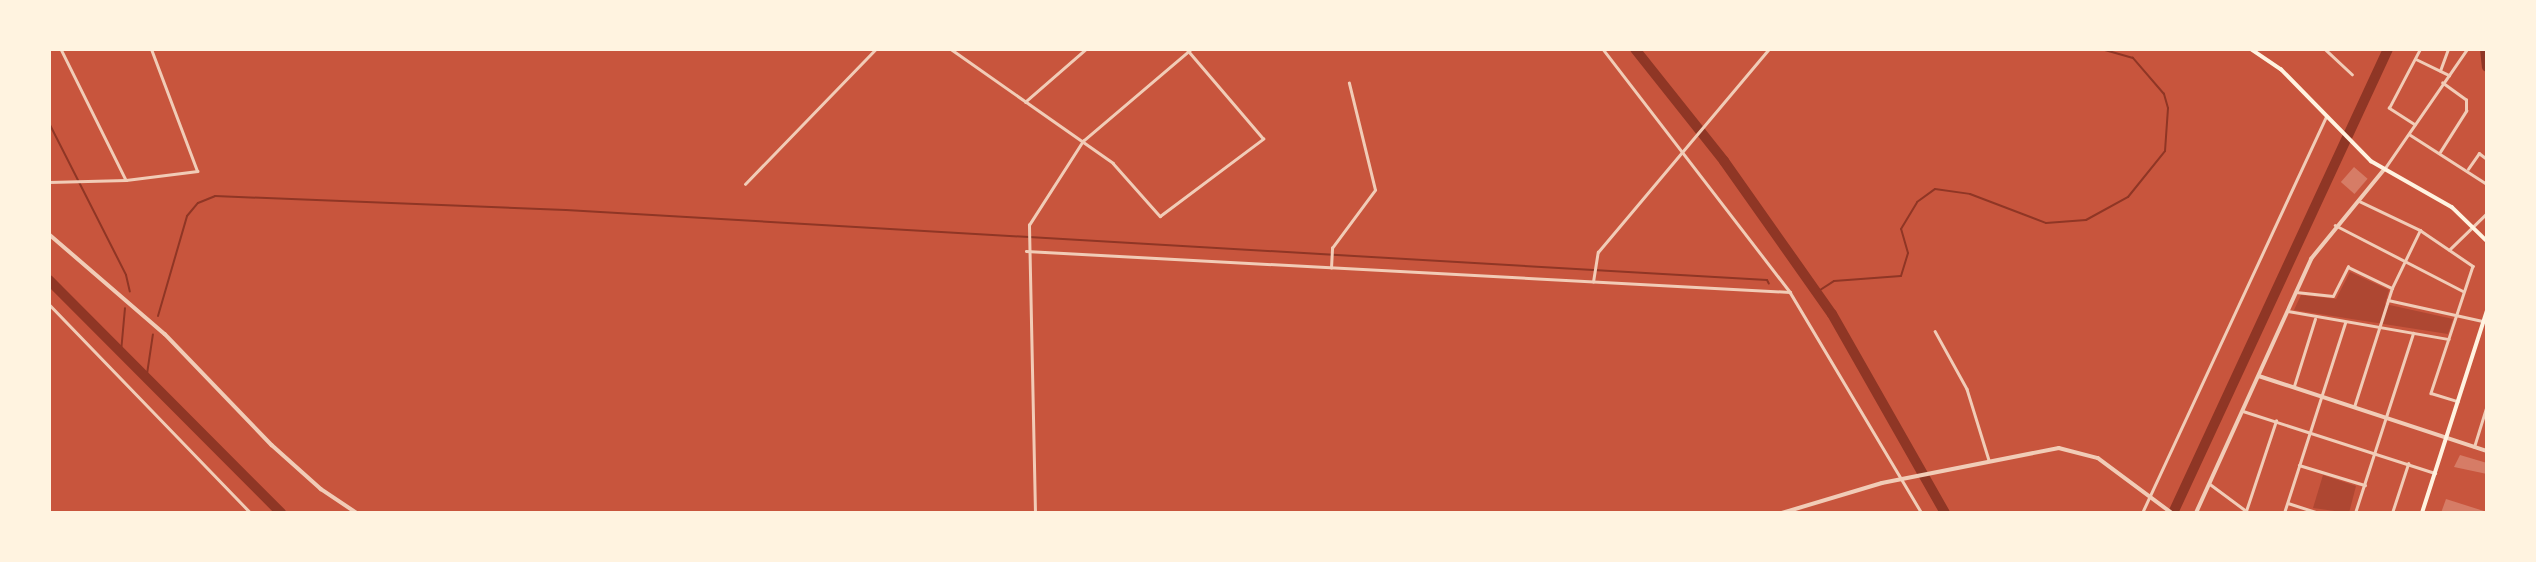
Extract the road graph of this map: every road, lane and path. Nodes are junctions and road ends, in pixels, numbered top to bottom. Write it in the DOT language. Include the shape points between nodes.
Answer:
graph roads {
  1 [pos="61,49"];
  2 [pos="150,49"];
  3 [pos="876,49"];
  4 [pos="951,49"];
  5 [pos="1086,49"];
  6 [pos="1603,49"];
  7 [pos="1769,49"];
  8 [pos="2251,49"];
  9 [pos="2325,49"];
  10 [pos="2420,49"];
  11 [pos="2448,49"];
  12 [pos="2467,49"];
  13 [pos="1188,50"];
  14 [pos="2416,59"];
  15 [pos="2440,71"];
  16 [pos="2351,74"];
  17 [pos="2449,75"];
  18 [pos="1349,83"];
  19 [pos="2444,83"];
  20 [pos="1025,102"];
  21 [pos="2326,117"];
  22 [pos="2415,125"];
  23 [pos="2409,134"];
  24 [pos="1083,141"];
  25 [pos="1684,150"];
  26 [pos="2440,152"];
  27 [pos="2487,159"];
  28 [pos="2468,169"];
  29 [pos="2383,171"];
  30 [pos="127,180"];
  31 [pos="49,182"];
  32 [pos="745,184"];
  33 [pos="2487,184"];
  34 [pos="2358,200"];
  35 [pos="2487,214"];
  36 [pos="2335,225"];
  37 [pos="2473,227"];
  38 [pos="2420,230"];
  39 [pos="49,234"];
  40 [pos="2487,241"];
  41 [pos="1027,249"];
  42 [pos="2449,250"];
  43 [pos="2406,261"];
  44 [pos="1331,265"];
  45 [pos="1593,282"];
  46 [pos="2392,288"];
  47 [pos="1790,292"];
  48 [pos="2296,292"];
  49 [pos="2464,292"];
  50 [pos="2388,300"];
  51 [pos="49,304"];
  52 [pos="2487,310"];
  53 [pos="2288,311"];
  54 [pos="2456,317"];
  55 [pos="2315,319"];
  56 [pos="2485,322"];
  57 [pos="2345,323"];
  58 [pos="2379,328"];
  59 [pos="1935,331"];
  60 [pos="2413,333"];
  61 [pos="2449,339"];
  62 [pos="2259,376"];
  63 [pos="2293,388"];
  64 [pos="2321,397"];
  65 [pos="2458,401"];
  66 [pos="2487,405"];
  67 [pos="2354,408"];
  68 [pos="2243,411"];
  69 [pos="2485,416"];
  70 [pos="2386,418"];
  71 [pos="2276,421"];
  72 [pos="2310,432"];
  73 [pos="2446,438"];
  74 [pos="2474,447"];
  75 [pos="2487,451"];
  76 [pos="2375,454"];
  77 [pos="1989,460"];
  78 [pos="2408,464"];
  79 [pos="2299,465"];
  80 [pos="2435,473"];
  81 [pos="1904,478"];
  82 [pos="2210,484"];
  83 [pos="2365,485"];
  84 [pos="2150,496"];
  85 [pos="2287,503"];
  86 [pos="2248,512"];
  87 [pos="251,513"];
  88 [pos="357,513"];
  89 [pos="1035,513"];
  90 [pos="1782,513"];
  91 [pos="1922,513"];
  92 [pos="2142,513"];
  93 [pos="2172,513"];
  94 [pos="2196,513"];
  95 [pos="2284,513"];
  96 [pos="2318,513"];
  97 [pos="2355,513"];
  98 [pos="2392,513"];
  99 [pos="2422,513"];
  1 -- 30 [label="street"];
  2 -- 30 [label="street" via="197,171"];
  3 -- 32 [label="street"];
  4 -- 20 [label="street"];
  5 -- 20 [label="street"];
  6 -- 25 [label="street"];
  7 -- 25 [label="street"];
  8 -- 21 [label="main road" via="2281,69"];
  9 -- 16 [label="street"];
  10 -- 14 [label="street"];
  11 -- 15 [label="street"];
  12 -- 17 [label="street"];
  13 -- 24 [label="street"];
  13 -- 24 [label="street" via="1264,139 1160,216 1113,163"];
  14 -- 15 [label="street"];
  14 -- 22 [label="street" via="2389,108"];
  15 -- 17 [label="street"];
  17 -- 19 [label="street"];
  18 -- 44 [label="street" via="1375,190 1332,250"];
  19 -- 22 [label="street"];
  19 -- 26 [label="street" via="2466,100 2466,111"];
  20 -- 24 [label="street"];
  21 -- 29 [label="main road"];
  21 -- 84 [label="street"];
  22 -- 23 [label="street"];
  23 -- 26 [label="street"];
  23 -- 29 [label="street"];
  24 -- 41 [label="street" via="1031,218"];
  25 -- 45 [label="street" via="1598,252"];
  25 -- 47 [label="street"];
  26 -- 28 [label="street"];
  27 -- 28 [label="street" via="2479,153"];
  28 -- 33 [label="street"];
  29 -- 34 [label="street"];
  29 -- 37 [label="main road" via="2452,207"];
  30 -- 31 [label="street"];
  34 -- 36 [label="street"];
  34 -- 38 [label="street"];
  35 -- 37 [label="street"];
  36 -- 43 [label="street"];
  36 -- 48 [label="street" via="2311,259"];
  37 -- 40 [label="main road"];
  37 -- 42 [label="street"];
  38 -- 42 [label="street"];
  38 -- 43 [label="street"];
  39 -- 88 [label="street" via="165,334 291,463"];
  41 -- 44 [label="street"];
  41 -- 89 [label="street"];
  42 -- 49 [label="street" via="2473,266"];
  43 -- 46 [label="street"];
  43 -- 49 [label="street"];
  44 -- 45 [label="street"];
  45 -- 47 [label="street"];
  46 -- 48 [label="street" via="2348,267 2333,296"];
  46 -- 50 [label="street"];
  47 -- 81 [label="street"];
  48 -- 53 [label="street"];
  49 -- 54 [label="street"];
  50 -- 54 [label="street"];
  50 -- 58 [label="street"];
  51 -- 87 [label="street"];
  52 -- 56 [label="main road"];
  53 -- 55 [label="street"];
  53 -- 62 [label="street"];
  54 -- 56 [label="street"];
  54 -- 61 [label="street"];
  55 -- 57 [label="street"];
  55 -- 63 [label="street"];
  56 -- 65 [label="main road"];
  57 -- 58 [label="street"];
  57 -- 64 [label="street"];
  58 -- 60 [label="street"];
  58 -- 67 [label="street"];
  59 -- 77 [label="street" via="1967,389"];
  60 -- 61 [label="street"];
  60 -- 70 [label="street"];
  61 -- 65 [label="street" via="2431,393"];
  62 -- 63 [label="street"];
  62 -- 68 [label="street"];
  63 -- 64 [label="street"];
  64 -- 67 [label="street"];
  64 -- 72 [label="street"];
  65 -- 73 [label="main road"];
  66 -- 69 [label="street"];
  67 -- 70 [label="street"];
  68 -- 71 [label="street"];
  68 -- 82 [label="street"];
  69 -- 74 [label="street"];
  70 -- 73 [label="street"];
  70 -- 76 [label="street"];
  71 -- 72 [label="street"];
  71 -- 86 [label="street"];
  72 -- 76 [label="street"];
  72 -- 79 [label="street"];
  73 -- 74 [label="street"];
  73 -- 80 [label="main road"];
  74 -- 75 [label="street"];
  76 -- 78 [label="street"];
  76 -- 83 [label="street"];
  77 -- 81 [label="street"];
  77 -- 84 [label="street" via="2059,448 2078,450 2098,458"];
  78 -- 80 [label="street"];
  78 -- 98 [label="street"];
  79 -- 83 [label="street"];
  79 -- 85 [label="street"];
  80 -- 99 [label="main road"];
  81 -- 90 [label="street"];
  81 -- 91 [label="street"];
  82 -- 86 [label="street"];
  82 -- 94 [label="street"];
  83 -- 97 [label="street"];
  84 -- 92 [label="street"];
  84 -- 93 [label="street"];
  85 -- 95 [label="street"];
  85 -- 96 [label="street"];
}
